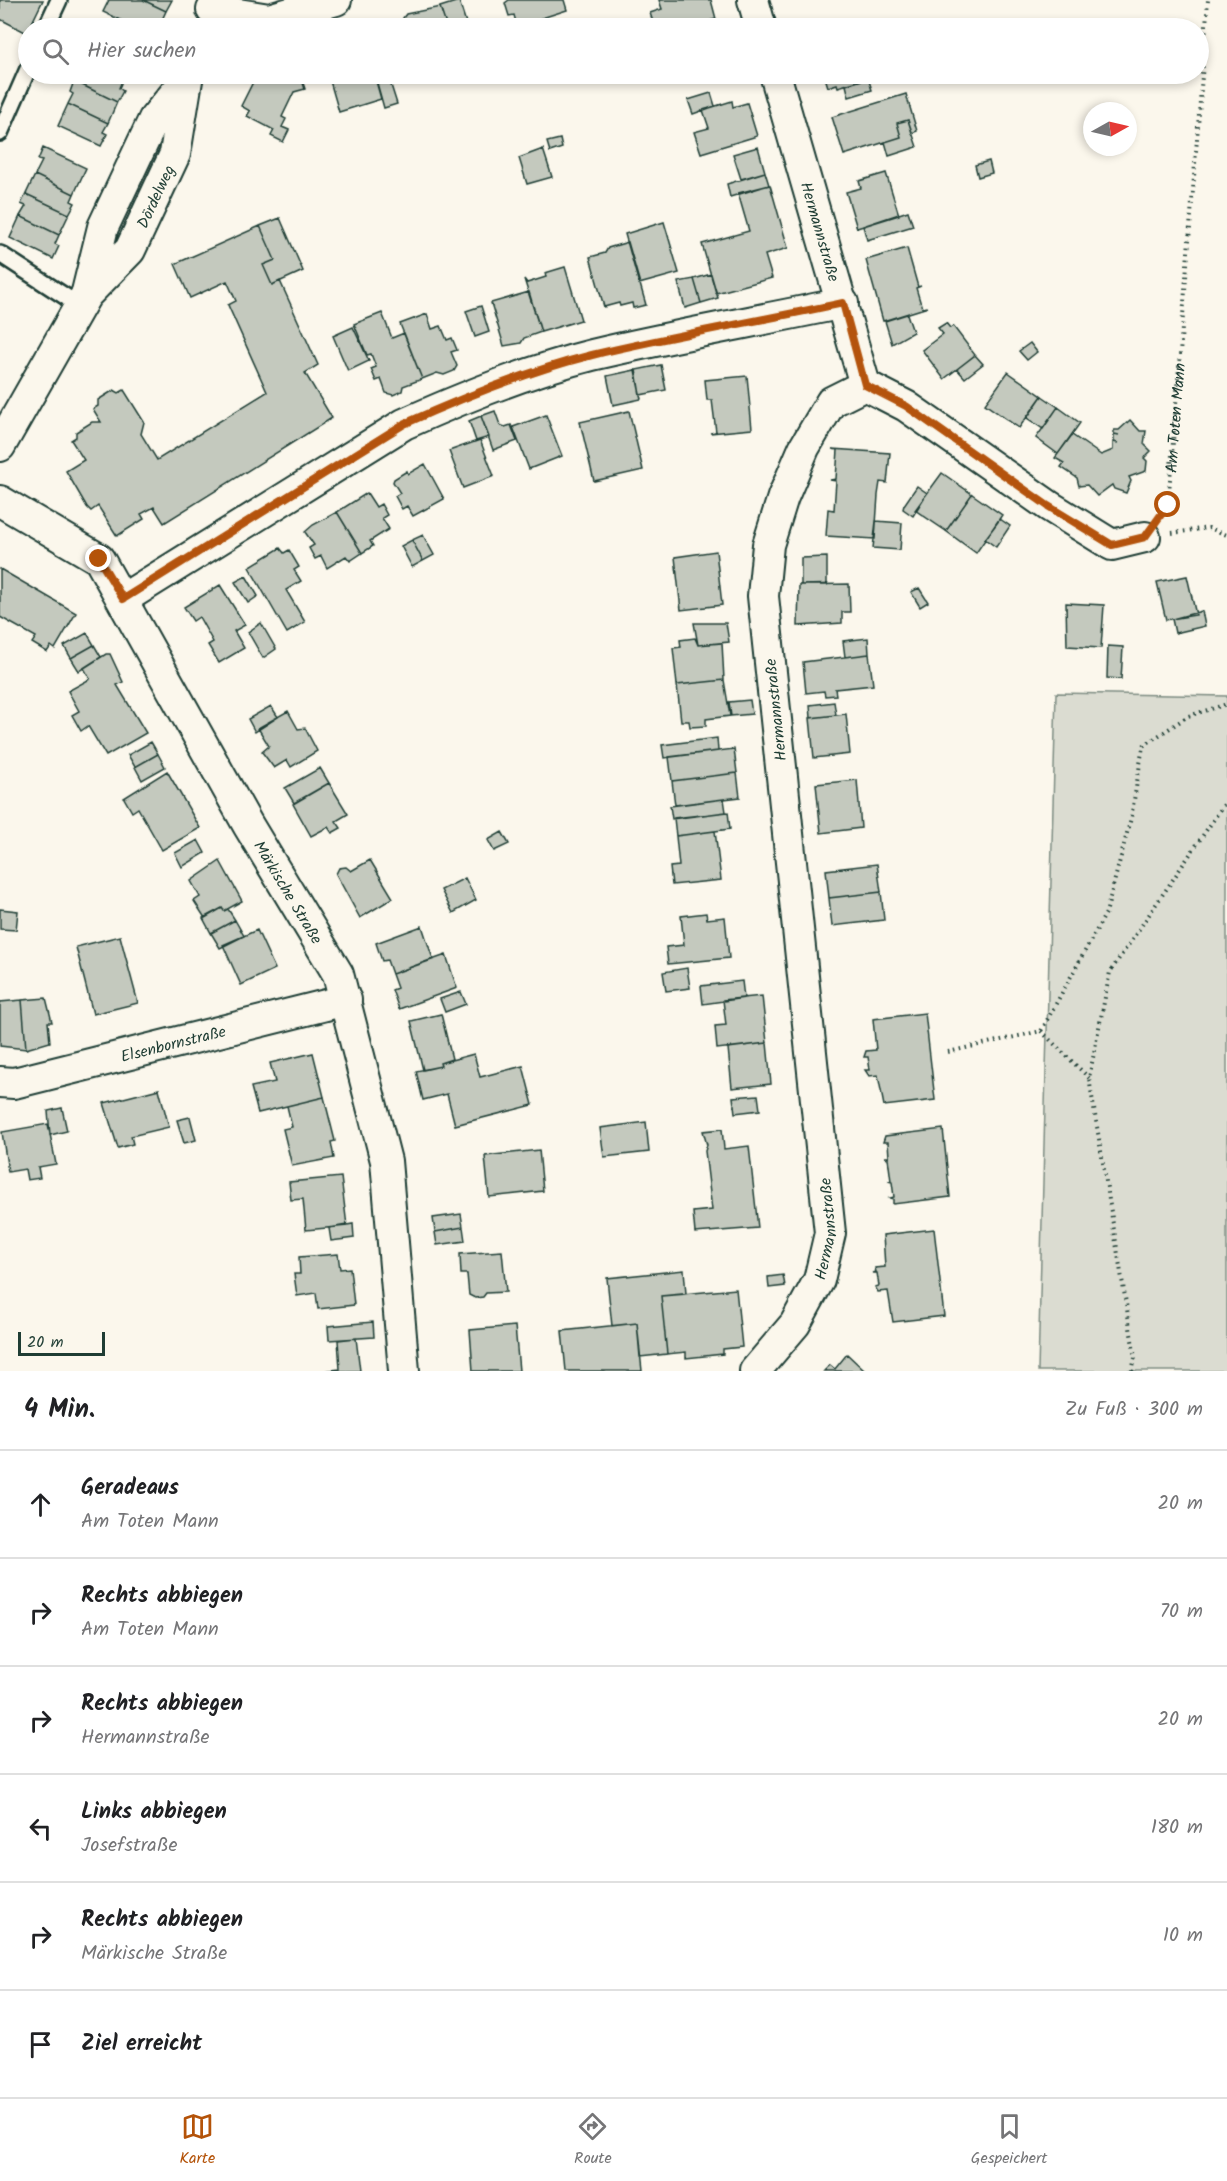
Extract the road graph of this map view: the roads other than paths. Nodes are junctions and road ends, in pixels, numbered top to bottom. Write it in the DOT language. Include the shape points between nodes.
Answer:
graph roads {
  1 [pos="59,0"];
  2 [pos="336,0"];
  3 [pos="753,0"];
  4 [pos="210,13"];
  5 [pos="51,18"];
  6 [pos="258,18"];
  7 [pos="272,18"];
  8 [pos="758,18"];
  9 [pos="21,84"];
  10 [pos="182,84"];
  11 [pos="778,84"];
  12 [pos="0,133"];
  13 [pos="0,254"];
  14 [pos="83,300"];
  15 [pos="843,303"];
  16 [pos="865,385"];
  17 [pos="0,446"];
  18 [pos="0,501"];
  19 [pos="1145,537"];
  20 [pos="123,599"];
  21 [pos="346,1000"];
  22 [pos="0,1082"];
  23 [pos="404,1371"];
  24 [pos="755,1371"];
  1 -- 5 [label="lane"];
  2 -- 7 [label="street"];
  3 -- 8 [label="street"];
  4 -- 6 [label="street"];
  9 -- 12 [label="lane"];
  10 -- 14 [label="street, Dördelweg" via="154,119 103,227"];
  11 -- 15 [label="street, Hermannstraße"];
  13 -- 14 [label="lane"];
  14 -- 17 [label="street, Dördelweg"];
  15 -- 16 [label="street, Hermannstraße"];
  15 -- 20 [label="street" via="591,356 441,407 404,424"];
  16 -- 19 [label="street" via="906,406 1048,506 1112,545"];
  16 -- 24 [label="street, Hermannstraße" via="831,402 804,448 768,545 762,596 830,1233 819,1280 795,1324"];
  18 -- 20 [label="street, Märkische Straße" via="99,559"];
  20 -- 21 [label="street, Märkische Straße" via="248,825 338,974"];
  21 -- 22 [label="street, Elsenbornstraße" via="14,1083"];
  21 -- 23 [label="street, Märkische Straße" via="386,1161"];
}
